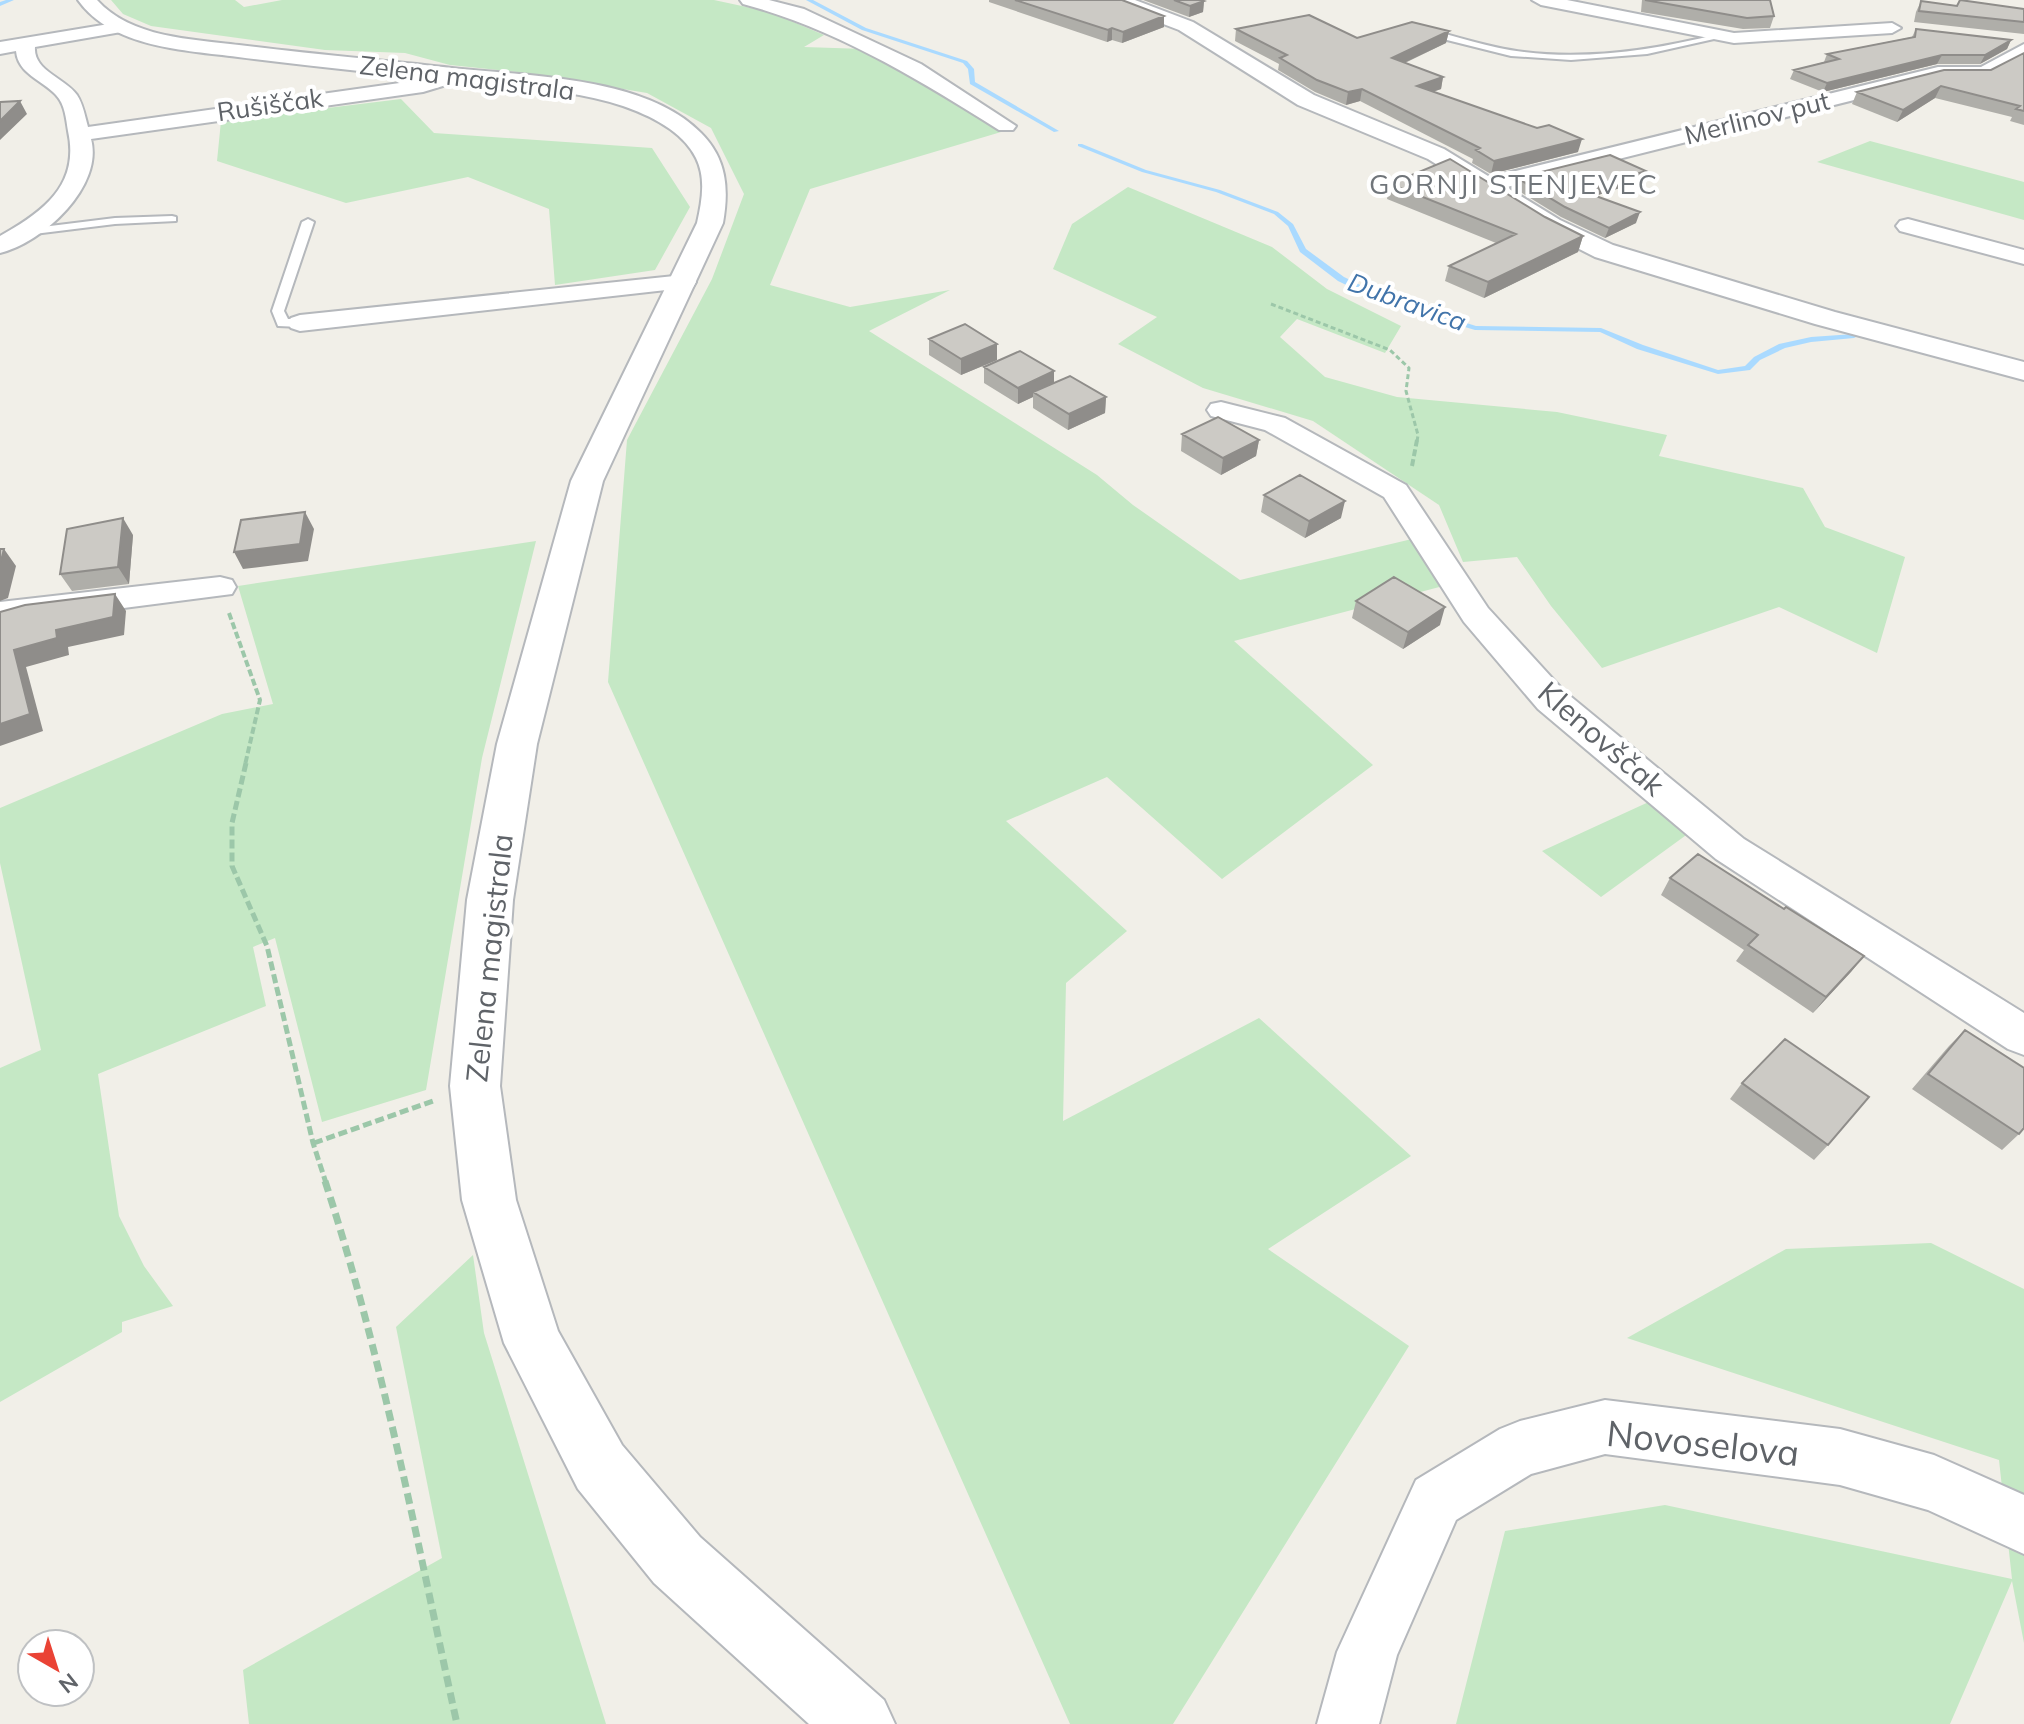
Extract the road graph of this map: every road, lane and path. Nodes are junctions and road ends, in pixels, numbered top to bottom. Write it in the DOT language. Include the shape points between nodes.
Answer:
graph roads {
  1 [pos="87,0"];
  2 [pos="749,0"];
  3 [pos="1118,0"];
  4 [pos="1541,0"];
  5 [pos="1899,24"];
  6 [pos="121,27"];
  7 [pos="1410,28"];
  8 [pos="1718,37"];
  9 [pos="2019,44"];
  10 [pos="26,45"];
  11 [pos="0,48"];
  12 [pos="459,75"];
  13 [pos="1006,126"];
  14 [pos="79,134"];
  15 [pos="1487,185"];
  16 [pos="172,219"];
  17 [pos="308,222"];
  18 [pos="1908,226"];
  19 [pos="26,232"];
  20 [pos="0,246"];
  21 [pos="2024,257"];
  22 [pos="684,282"];
  23 [pos="1271,304"];
  24 [pos="300,323"];
  25 [pos="2024,371"];
  26 [pos="1221,410"];
  27 [pos="1404,501"];
  28 [pos="224,601"];
  29 [pos="0,613"];
  30 [pos="2024,1036"];
  31 [pos="475,1086"];
  32 [pos="313,1143"];
  33 [pos="2024,1525"];
  34 [pos="457,1724"];
  35 [pos="860,1724"];
  36 [pos="1348,1724"];
  1 -- 6 [label="street, Zelena magistrala"];
  2 -- 13 [label="street" via="798,13 914,68"];
  3 -- 15 [label="street" via="1176,21 1306,100 1436,154"];
  4 -- 8 [label="street"];
  5 -- 8 [label="street"];
  6 -- 10 [label="street"];
  6 -- 12 [label="street, Zelena magistrala" via="192,45"];
  7 -- 8 [label="lane" via="1537,56 1601,55"];
  9 -- 15 [label="street, Merlinov put" via="1985,73 1938,73"];
  10 -- 11 [label="street"];
  10 -- 14 [label="street" via="27,63 69,98"];
  12 -- 14 [label="street, Rušiščak" via="423,86"];
  12 -- 22 [label="street, Zelena magistrala" via="615,99 680,126 704,149 717,194"];
  14 -- 19 [label="street" via="84,150 71,191"];
  15 -- 25 [label="street" via="1569,234 1624,258"];
  16 -- 19 [label="lane"];
  17 -- 24 [label="lane" via="278,311 283,323"];
  18 -- 21 [label="street"];
  19 -- 20 [label="street"];
  22 -- 24 [label="street"];
  22 -- 31 [label="street, Zelena magistrala" via="587,481 517,744 490,900"];
  23 -- 27 [label="path" via="1390,350 1409,368 1406,391 1418,435"];
  26 -- 27 [label="street, Klenovščak" via="1275,424"];
  27 -- 30 [label="street, Klenovščak" via="1476,615 1551,700 1730,849"];
  28 -- 29 [label="street"];
  28 -- 32 [label="path" via="260,700 232,823 232,866 267,946"];
  31 -- 32 [label="path"];
  31 -- 35 [label="street, Zelena magistrala" via="489,1200 533,1343 600,1467 677,1560"];
  32 -- 34 [label="path" via="352,1263 381,1379"];
  33 -- 36 [label="street, Novoselova" via="1934,1483 1840,1457 1605,1427 1520,1449 1436,1500 1367,1652"];
}
